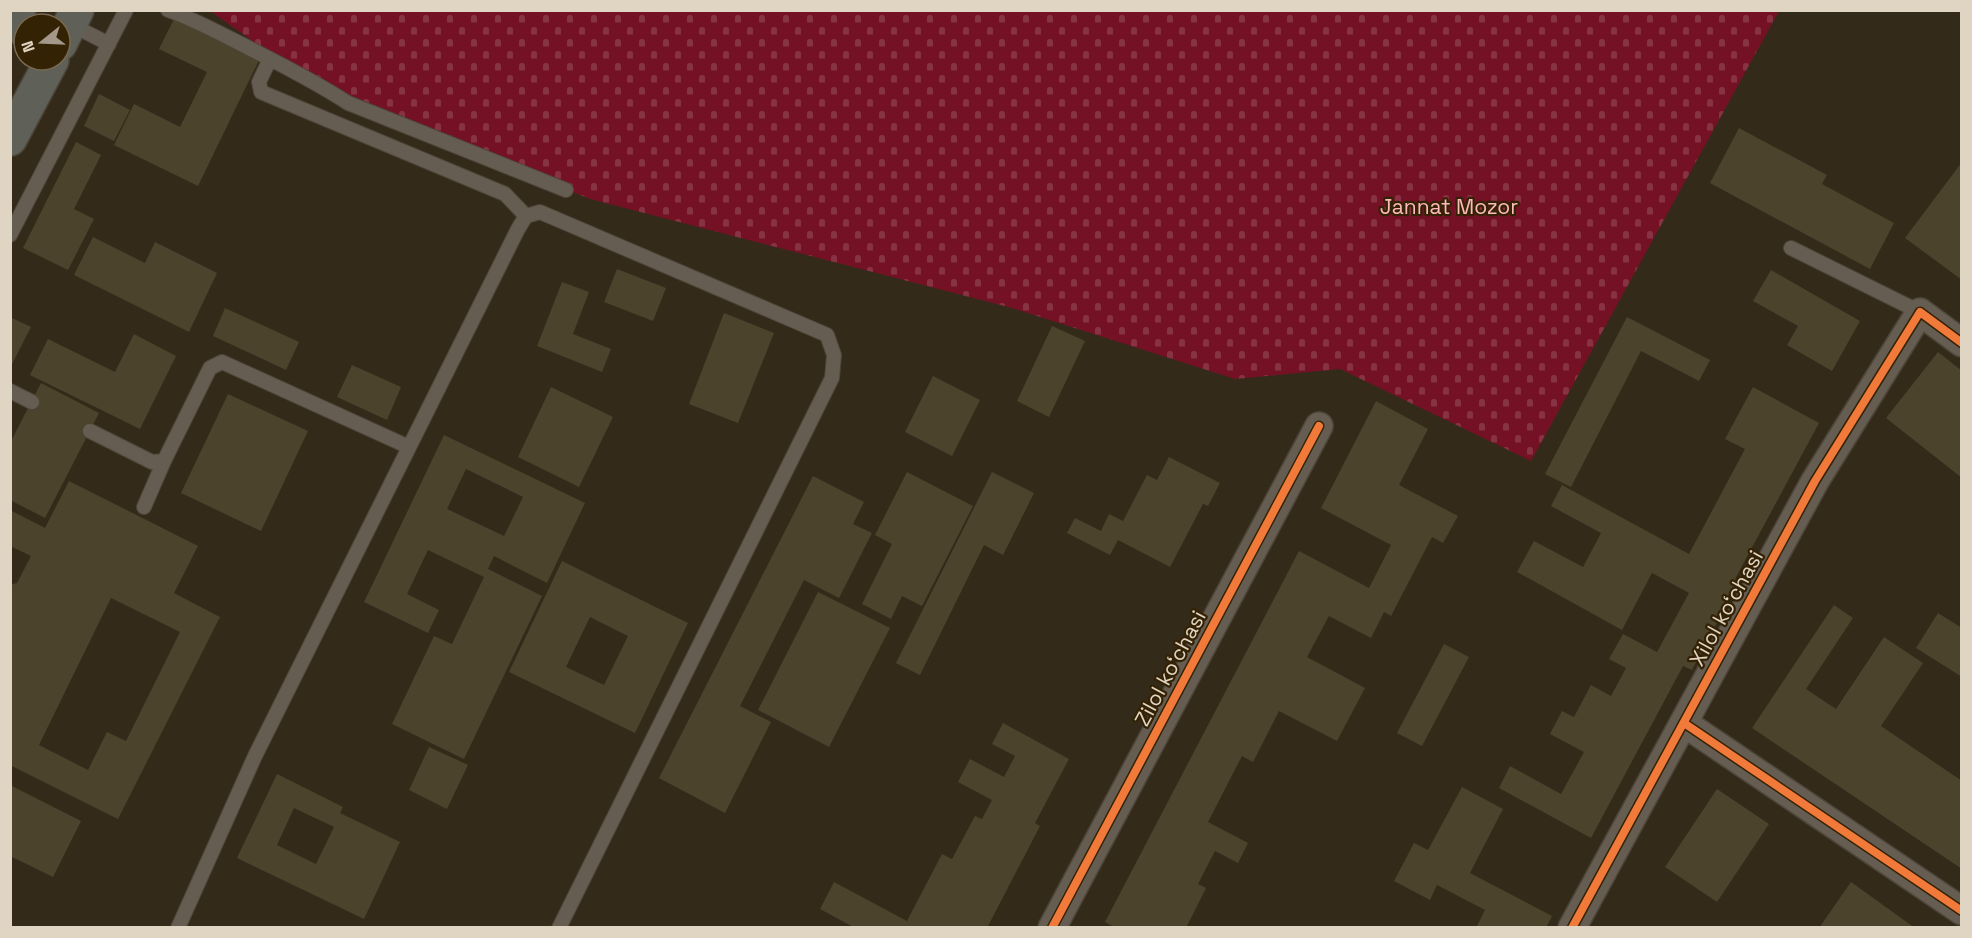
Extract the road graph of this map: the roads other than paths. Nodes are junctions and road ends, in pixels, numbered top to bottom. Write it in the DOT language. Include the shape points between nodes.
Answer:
graph roads {
  1 [pos="19,10"];
  2 [pos="126,10"];
  3 [pos="168,10"];
  4 [pos="10,26"];
  5 [pos="72,27"];
  6 [pos="109,44"];
  7 [pos="270,58"];
  8 [pos="46,72"];
  9 [pos="10,139"];
  10 [pos="566,190"];
  11 [pos="526,216"];
  12 [pos="10,235"];
  13 [pos="1791,248"];
  14 [pos="1920,312"];
  15 [pos="1962,343"];
  16 [pos="10,391"];
  17 [pos="32,402"];
  18 [pos="1319,426"];
  19 [pos="90,431"];
  20 [pos="409,447"];
  21 [pos="164,461"];
  22 [pos="144,507"];
  23 [pos="1684,723"];
  24 [pos="1962,911"];
  25 [pos="178,927"];
  26 [pos="559,927"];
  27 [pos="1052,927"];
  28 [pos="1572,927"];
  1 -- 4 [label="main road"];
  2 -- 6 [label="lane"];
  3 -- 7 [label="lane"];
  5 -- 6 [label="lane"];
  6 -- 12 [label="lane"];
  7 -- 10 [label="lane" via="348,103"];
  7 -- 11 [label="lane" via="259,82 261,92 505,194"];
  8 -- 9 [label="main road"];
  11 -- 20 [label="lane"];
  11 -- 26 [label="lane" via="540,212 827,335 834,355 832,378"];
  13 -- 14 [label="lane"];
  14 -- 15 [label="street"];
  14 -- 23 [label="street, Xilol koʻchasi" via="1815,482"];
  16 -- 17 [label="lane"];
  18 -- 27 [label="street, Zilol koʻchasi"];
  19 -- 21 [label="lane" via="152,462"];
  20 -- 21 [label="lane" via="222,362 210,368"];
  20 -- 25 [label="lane" via="255,756"];
  21 -- 22 [label="lane"];
  23 -- 24 [label="street"];
  23 -- 28 [label="street, Xilol koʻchasi"];
}
